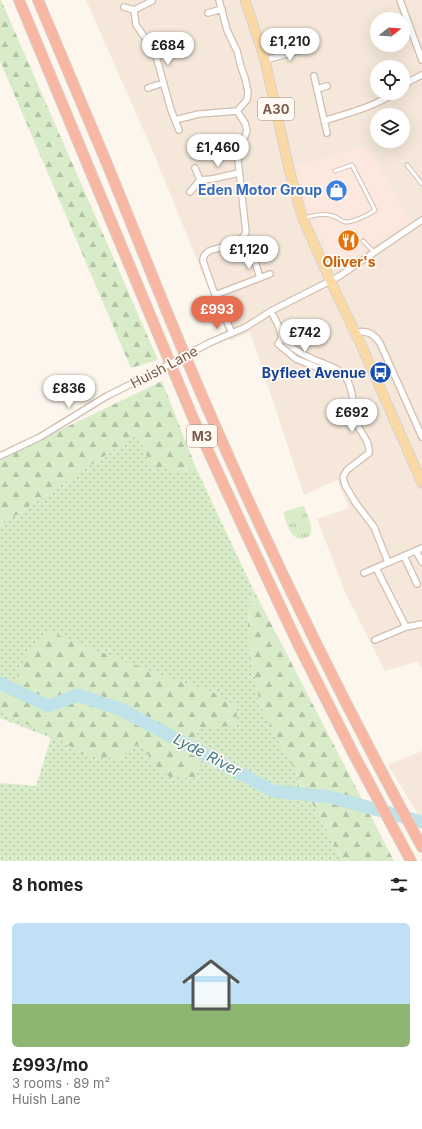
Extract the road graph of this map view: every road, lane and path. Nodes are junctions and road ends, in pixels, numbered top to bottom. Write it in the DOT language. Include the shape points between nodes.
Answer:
graph roads {
  1 [pos="19,0"];
  2 [pos="38,0"];
  3 [pos="219,0"];
  4 [pos="245,0"];
  5 [pos="400,0"];
  6 [pos="152,1"];
  7 [pos="124,7"];
  8 [pos="222,9"];
  9 [pos="134,10"];
  10 [pos="208,13"];
  11 [pos="310,48"];
  12 [pos="265,60"];
  13 [pos="422,60"];
  14 [pos="422,75"];
  15 [pos="314,76"];
  16 [pos="410,82"];
  17 [pos="163,83"];
  18 [pos="327,86"];
  19 [pos="148,88"];
  20 [pos="317,89"];
  21 [pos="382,100"];
  22 [pos="237,111"];
  23 [pos="175,120"];
  24 [pos="324,121"];
  25 [pos="179,130"];
  26 [pos="328,133"];
  27 [pos="407,165"];
  28 [pos="195,168"];
  29 [pos="335,171"];
  30 [pos="239,173"];
  31 [pos="200,180"];
  32 [pos="422,184"];
  33 [pos="190,192"];
  34 [pos="303,219"];
  35 [pos="422,220"];
  36 [pos="363,241"];
  37 [pos="374,252"];
  38 [pos="254,258"];
  39 [pos="270,274"];
  40 [pos="260,278"];
  41 [pos="330,281"];
  42 [pos="215,295"];
  43 [pos="272,311"];
  44 [pos="355,332"];
  45 [pos="232,333"];
  46 [pos="422,437"];
  47 [pos="0,456"];
  48 [pos="422,482"];
  49 [pos="422,548"];
  50 [pos="416,551"];
  51 [pos="404,556"];
  52 [pos="388,562"];
  53 [pos="422,562"];
  54 [pos="376,568"];
  55 [pos="364,573"];
  56 [pos="417,584"];
  57 [pos="422,624"];
  58 [pos="406,627"];
  59 [pos="375,640"];
  60 [pos="422,847"];
  61 [pos="411,861"];
  1 -- 61 [label="highway, M3" via="193,418 297,642"];
  2 -- 60 [label="highway, M3" via="210,414 248,498 310,632"];
  3 -- 8 [label="street"];
  4 -- 12 [label="main road, A30"];
  5 -- 13 [label="street"];
  6 -- 9 [label="street"];
  7 -- 9 [label="street"];
  8 -- 10 [label="street"];
  8 -- 22 [label="street" via="248,92 247,100"];
  9 -- 17 [label="street" via="136,25 153,49"];
  11 -- 12 [label="street"];
  12 -- 34 [label="main road, A30"];
  14 -- 16 [label="street"];
  15 -- 20 [label="street"];
  17 -- 19 [label="street"];
  17 -- 23 [label="street"];
  18 -- 20 [label="street"];
  20 -- 24 [label="street"];
  21 -- 24 [label="street"];
  22 -- 23 [label="street" via="199,114"];
  22 -- 30 [label="street" via="247,131 239,151"];
  23 -- 25 [label="street"];
  24 -- 26 [label="street"];
  27 -- 32 [label="lane"];
  28 -- 31 [label="street"];
  29 -- 34 [label="lane" via="352,165 375,210 347,222 321,214"];
  30 -- 31 [label="street"];
  30 -- 42 [label="street" via="246,232 244,237 209,251 203,256"];
  31 -- 33 [label="street"];
  34 -- 41 [label="main road, A30"];
  35 -- 37 [label="street"];
  36 -- 37 [label="lane"];
  37 -- 41 [label="street"];
  38 -- 40 [label="street"];
  39 -- 40 [label="street"];
  40 -- 42 [label="street"];
  41 -- 43 [label="street, Huish Lane"];
  41 -- 44 [label="main road, A30"];
  42 -- 45 [label="street"];
  43 -- 45 [label="street, Huish Lane"];
  43 -- 52 [label="street" via="282,337 290,346 344,374 350,386 358,424 370,448 369,453 347,470 344,477 345,485 374,527"];
  44 -- 46 [label="street" via="366,332 380,342"];
  44 -- 48 [label="main road, A30"];
  45 -- 47 [label="street, Huish Lane, bridge" via="107,396 40,437"];
  49 -- 50 [label="street"];
  50 -- 51 [label="street"];
  50 -- 53 [label="street"];
  51 -- 52 [label="street"];
  51 -- 56 [label="street"];
  52 -- 54 [label="street"];
  54 -- 55 [label="street"];
  54 -- 58 [label="street"];
  57 -- 58 [label="street"];
  58 -- 59 [label="street"];
}
